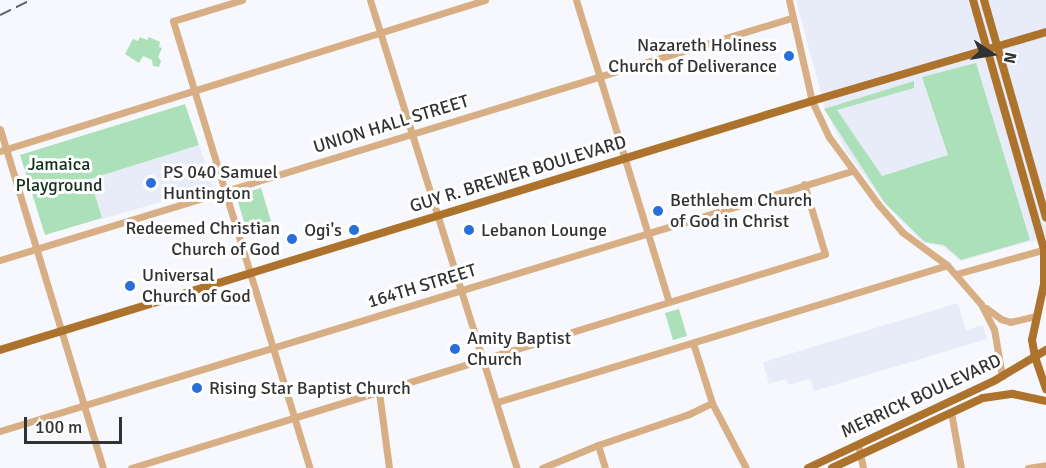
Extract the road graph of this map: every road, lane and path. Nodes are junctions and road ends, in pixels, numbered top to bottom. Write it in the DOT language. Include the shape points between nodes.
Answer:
graph roads {
  1 [pos="242,0"];
  2 [pos="370,0"];
  3 [pos="485,0"];
  4 [pos="576,0"];
  5 [pos="789,0"];
  6 [pos="973,0"];
  7 [pos="984,0"];
  8 [pos="792,18"];
  9 [pos="381,32"];
  10 [pos="1046,32"];
  11 [pos="996,47"];
  12 [pos="985,50"];
  13 [pos="599,76"];
  14 [pos="194,90"];
  15 [pos="812,100"];
  16 [pos="0,129"];
  17 [pos="412,133"];
  18 [pos="3,150"];
  19 [pos="625,158"];
  20 [pos="852,171"];
  21 [pos="804,184"];
  22 [pos="225,191"];
  23 [pos="437,216"];
  24 [pos="1046,217"];
  25 [pos="647,232"];
  26 [pos="37,249"];
  27 [pos="1045,249"];
  28 [pos="0,260"];
  29 [pos="947,265"];
  30 [pos="250,273"];
  31 [pos="956,274"];
  32 [pos="462,289"];
  33 [pos="669,302"];
  34 [pos="981,304"];
  35 [pos="1036,316"];
  36 [pos="63,331"];
  37 [pos="693,344"];
  38 [pos="273,347"];
  39 [pos="0,350"];
  40 [pos="1046,350"];
  41 [pos="1035,357"];
  42 [pos="484,360"];
  43 [pos="1002,376"];
  44 [pos="1046,388"];
  45 [pos="379,392"];
  46 [pos="1046,401"];
  47 [pos="497,402"];
  48 [pos="712,402"];
  49 [pos="84,405"];
  50 [pos="951,412"];
  51 [pos="295,418"];
  52 [pos="0,431"];
  53 [pos="858,444"];
  54 [pos="598,445"];
  55 [pos="860,454"];
  56 [pos="1046,465"];
  57 [pos="103,468"];
  58 [pos="131,468"];
  59 [pos="310,468"];
  60 [pos="389,468"];
  61 [pos="517,468"];
  62 [pos="542,468"];
  63 [pos="605,468"];
  64 [pos="746,468"];
  65 [pos="808,468"];
  66 [pos="832,468"];
  67 [pos="863,468"];
  68 [pos="961,468"];
  69 [pos="1028,468"];
  1 -- 14 [label="street" via="173,21"];
  2 -- 9 [label="street"];
  3 -- 9 [label="street"];
  4 -- 13 [label="street"];
  5 -- 8 [label="street"];
  6 -- 12 [label="main road"];
  7 -- 11 [label="main road"];
  8 -- 13 [label="street, UNION HALL STREET"];
  8 -- 15 [label="street"];
  9 -- 14 [label="street"];
  9 -- 17 [label="street"];
  10 -- 11 [label="main road, GUY R. BREWER BOULEVARD"];
  11 -- 12 [label="main road, GUY R. BREWER BOULEVARD"];
  11 -- 24 [label="main road"];
  12 -- 15 [label="main road, GUY R. BREWER BOULEVARD"];
  12 -- 27 [label="main road"];
  13 -- 17 [label="street, UNION HALL STREET"];
  13 -- 19 [label="street"];
  14 -- 18 [label="street"];
  14 -- 22 [label="street"];
  15 -- 19 [label="main road, GUY R. BREWER BOULEVARD"];
  15 -- 20 [label="street" via="829,137"];
  16 -- 18 [label="street"];
  17 -- 22 [label="street, UNION HALL STREET"];
  17 -- 23 [label="street"];
  18 -- 26 [label="street"];
  19 -- 23 [label="main road, GUY R. BREWER BOULEVARD"];
  19 -- 25 [label="street"];
  20 -- 21 [label="street, 164TH STREET"];
  20 -- 29 [label="street" via="902,232"];
  21 -- 25 [label="street, 164TH STREET"];
  21 -- 33 [label="street" via="825,255"];
  22 -- 26 [label="street, UNION HALL STREET"];
  22 -- 30 [label="street"];
  23 -- 30 [label="main road, GUY R. BREWER BOULEVARD"];
  23 -- 32 [label="street"];
  25 -- 32 [label="street, 164TH STREET"];
  25 -- 33 [label="street"];
  26 -- 28 [label="street, UNION HALL STREET"];
  26 -- 36 [label="street"];
  27 -- 31 [label="street"];
  27 -- 35 [label="main road" via="1044,289"];
  29 -- 31 [label="street"];
  29 -- 37 [label="street"];
  30 -- 36 [label="main road, GUY R. BREWER BOULEVARD"];
  30 -- 38 [label="street"];
  31 -- 34 [label="street"];
  32 -- 38 [label="street, 164TH STREET"];
  32 -- 42 [label="street"];
  33 -- 42 [label="street"];
  34 -- 35 [label="street" via="1010,322"];
  34 -- 43 [label="street" via="994,329"];
  35 -- 41 [label="main road" via="1032,340"];
  36 -- 39 [label="main road, GUY R. BREWER BOULEVARD"];
  36 -- 49 [label="street"];
  37 -- 47 [label="street"];
  37 -- 48 [label="street"];
  38 -- 49 [label="street, 164TH STREET"];
  38 -- 51 [label="street"];
  40 -- 41 [label="main road, MERRICK BOULEVARD"];
  41 -- 43 [label="main road, MERRICK BOULEVARD"];
  41 -- 44 [label="main road"];
  42 -- 45 [label="street"];
  42 -- 47 [label="street"];
  43 -- 53 [label="main road, MERRICK BOULEVARD"];
  45 -- 51 [label="street"];
  45 -- 60 [label="street"];
  46 -- 50 [label="main road, MERRICK BOULEVARD" via="999,394"];
  47 -- 61 [label="street"];
  48 -- 54 [label="street" via="689,414"];
  48 -- 64 [label="street"];
  49 -- 52 [label="street, 164TH STREET"];
  49 -- 57 [label="street"];
  50 -- 55 [label="main road, MERRICK BOULEVARD"];
  50 -- 68 [label="street"];
  51 -- 58 [label="street"];
  51 -- 59 [label="street"];
  53 -- 55 [label="street"];
  53 -- 65 [label="main road, MERRICK BOULEVARD"];
  54 -- 62 [label="street"];
  54 -- 63 [label="street"];
  55 -- 66 [label="main road, MERRICK BOULEVARD"];
  55 -- 67 [label="street"];
  56 -- 69 [label="street"];
}
